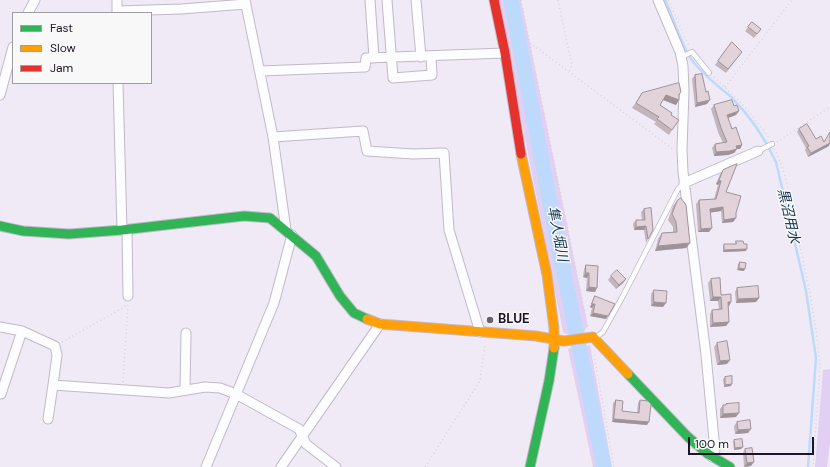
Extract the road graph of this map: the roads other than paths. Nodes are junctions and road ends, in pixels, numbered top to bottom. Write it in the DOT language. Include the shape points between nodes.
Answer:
graph roads {
  1 [pos="35,0"];
  2 [pos="117,0"];
  3 [pos="370,0"];
  4 [pos="387,0"];
  5 [pos="416,0"];
  6 [pos="494,0"];
  7 [pos="658,0"];
  8 [pos="245,2"];
  9 [pos="29,12"];
  10 [pos="117,12"];
  11 [pos="12,51"];
  12 [pos="504,53"];
  13 [pos="687,54"];
  14 [pos="431,56"];
  15 [pos="421,57"];
  16 [pos="374,58"];
  17 [pos="393,58"];
  18 [pos="260,71"];
  19 [pos="709,73"];
  20 [pos="118,84"];
  21 [pos="0,95"];
  22 [pos="272,138"];
  23 [pos="767,147"];
  24 [pos="684,183"];
  25 [pos="0,226"];
  26 [pos="124,230"];
  27 [pos="289,232"];
  28 [pos="128,300"];
  29 [pos="380,324"];
  30 [pos="0,327"];
  31 [pos="22,331"];
  32 [pos="483,332"];
  33 [pos="186,333"];
  34 [pos="591,338"];
  35 [pos="554,339"];
  36 [pos="53,385"];
  37 [pos="185,390"];
  38 [pos="1,394"];
  39 [pos="236,394"];
  40 [pos="48,419"];
  41 [pos="302,436"];
  42 [pos="712,457"];
  43 [pos="206,467"];
  44 [pos="281,467"];
  45 [pos="336,467"];
  46 [pos="530,467"];
  47 [pos="730,467"];
  1 -- 9 [label="street"];
  2 -- 10 [label="street"];
  3 -- 16 [label="street"];
  4 -- 17 [label="street"];
  5 -- 15 [label="street"];
  6 -- 12 [label="street"];
  7 -- 13 [label="street"];
  8 -- 10 [label="street" via="181,10"];
  8 -- 18 [label="street"];
  11 -- 21 [label="street"];
  12 -- 14 [label="street"];
  12 -- 35 [label="street" via="518,142 547,275"];
  13 -- 19 [label="lane"];
  13 -- 24 [label="street" via="683,66"];
  14 -- 15 [label="street"];
  14 -- 17 [label="street" via="432,75 393,78"];
  15 -- 17 [label="street"];
  16 -- 17 [label="street"];
  16 -- 18 [label="street" via="366,58 365,67"];
  18 -- 22 [label="street"];
  20 -- 26 [label="street"];
  22 -- 27 [label="street"];
  22 -- 32 [label="street" via="363,131 367,151 444,153 449,230"];
  23 -- 24 [label="street"];
  24 -- 34 [label="lane" via="678,189 603,332"];
  24 -- 42 [label="street" via="706,355 715,450"];
  25 -- 26 [label="street" via="23,231 69,234"];
  26 -- 27 [label="street" via="244,216 270,218"];
  26 -- 28 [label="street"];
  27 -- 29 [label="street" via="316,256 340,296 354,313"];
  27 -- 39 [label="street" via="274,303"];
  29 -- 32 [label="street"];
  29 -- 41 [label="street"];
  30 -- 31 [label="street"];
  31 -- 36 [label="street" via="55,346 57,356"];
  31 -- 38 [label="street"];
  32 -- 35 [label="street"];
  33 -- 37 [label="street"];
  34 -- 35 [label="street" via="566,341"];
  34 -- 42 [label="street" via="688,437"];
  35 -- 46 [label="street" via="549,381"];
  36 -- 37 [label="street" via="169,393"];
  36 -- 40 [label="street"];
  37 -- 39 [label="street" via="220,388"];
  39 -- 41 [label="street" via="299,429"];
  39 -- 43 [label="street"];
  41 -- 44 [label="street"];
  41 -- 45 [label="street" via="306,444"];
  42 -- 47 [label="street"];
}
